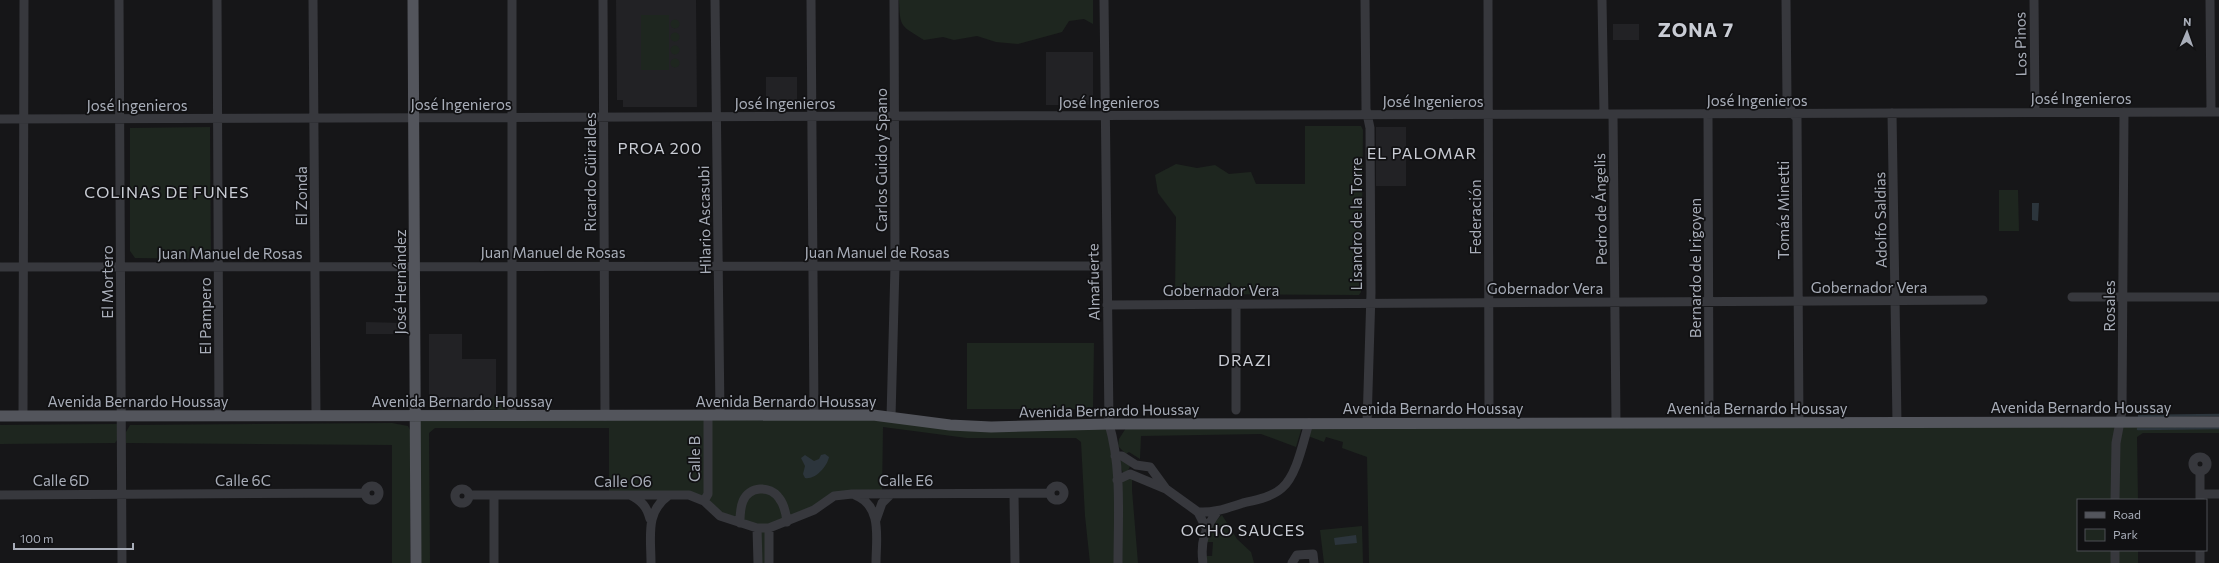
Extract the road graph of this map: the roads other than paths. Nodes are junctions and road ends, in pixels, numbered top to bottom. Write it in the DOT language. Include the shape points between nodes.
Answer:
graph roads {
  1 [pos="24,0"];
  2 [pos="118,0"];
  3 [pos="217,0"];
  4 [pos="313,0"];
  5 [pos="413,0"];
  6 [pos="512,0"];
  7 [pos="603,0"];
  8 [pos="715,0"];
  9 [pos="811,0"];
  10 [pos="894,0"];
  11 [pos="1104,0"];
  12 [pos="1366,0"];
  13 [pos="1488,0"];
  14 [pos="1602,0"];
  15 [pos="1786,0"];
  16 [pos="2034,0"];
  17 [pos="2210,0"];
  18 [pos="2035,112"];
  19 [pos="2124,112"];
  20 [pos="2215,112"];
  21 [pos="1792,113"];
  22 [pos="1892,113"];
  23 [pos="1488,114"];
  24 [pos="1604,114"];
  25 [pos="1613,114"];
  26 [pos="1708,114"];
  27 [pos="1367,115"];
  28 [pos="894,116"];
  29 [pos="1106,116"];
  30 [pos="717,117"];
  31 [pos="812,117"];
  32 [pos="218,118"];
  33 [pos="314,118"];
  34 [pos="414,118"];
  35 [pos="512,118"];
  36 [pos="604,118"];
  37 [pos="0,119"];
  38 [pos="24,119"];
  39 [pos="120,119"];
  40 [pos="0,266"];
  41 [pos="24,266"];
  42 [pos="121,266"];
  43 [pos="512,266"];
  44 [pos="605,266"];
  45 [pos="719,266"];
  46 [pos="813,266"];
  47 [pos="895,266"];
  48 [pos="1107,266"];
  49 [pos="218,267"];
  50 [pos="315,267"];
  51 [pos="415,267"];
  52 [pos="2072,297"];
  53 [pos="2123,297"];
  54 [pos="2219,297"];
  55 [pos="1983,300"];
  56 [pos="1798,301"];
  57 [pos="1895,301"];
  58 [pos="1615,302"];
  59 [pos="1709,302"];
  60 [pos="1489,303"];
  61 [pos="1236,304"];
  62 [pos="1370,304"];
  63 [pos="1107,305"];
  64 [pos="1236,410"];
  65 [pos="1489,410"];
  66 [pos="708,415"];
  67 [pos="720,415"];
  68 [pos="814,415"];
  69 [pos="0,416"];
  70 [pos="24,416"];
  71 [pos="122,416"];
  72 [pos="219,416"];
  73 [pos="316,416"];
  74 [pos="415,416"];
  75 [pos="512,416"];
  76 [pos="605,416"];
  77 [pos="891,417"];
  78 [pos="2120,422"];
  79 [pos="2219,422"];
  80 [pos="1309,423"];
  81 [pos="1367,423"];
  82 [pos="1616,423"];
  83 [pos="1710,423"];
  84 [pos="1799,423"];
  85 [pos="1897,423"];
  86 [pos="1109,424"];
  87 [pos="1115,456"];
  88 [pos="1136,466"];
  89 [pos="2200,471"];
  90 [pos="1130,474"];
  91 [pos="1117,480"];
  92 [pos="1166,489"];
  93 [pos="365,493"];
  94 [pos="121,494"];
  95 [pos="852,494"];
  96 [pos="891,494"];
  97 [pos="1014,494"];
  98 [pos="1050,494"];
  99 [pos="2219,494"];
  100 [pos="0,495"];
  101 [pos="469,495"];
  102 [pos="494,495"];
  103 [pos="629,495"];
  104 [pos="669,495"];
  105 [pos="2200,497"];
  106 [pos="2116,499"];
  107 [pos="704,501"];
  108 [pos="1198,512"];
  109 [pos="1217,512"];
  110 [pos="876,520"];
  111 [pos="651,521"];
  112 [pos="787,522"];
  113 [pos="740,523"];
  114 [pos="758,528"];
  115 [pos="769,528"];
  116 [pos="1206,528"];
  117 [pos="2115,551"];
  118 [pos="2200,551"];
  119 [pos="122,563"];
  120 [pos="416,563"];
  121 [pos="494,563"];
  122 [pos="651,563"];
  123 [pos="758,563"];
  124 [pos="769,563"];
  125 [pos="876,563"];
  126 [pos="1015,563"];
  127 [pos="1118,563"];
  128 [pos="1203,563"];
  129 [pos="1292,563"];
  130 [pos="1314,563"];
  131 [pos="2115,563"];
  132 [pos="2200,563"];
  1 -- 38 [label="street"];
  2 -- 39 [label="street, El Mortero"];
  3 -- 32 [label="street, El Pampero"];
  4 -- 33 [label="street, El Zonda"];
  5 -- 34 [label="main road, José Hernández"];
  6 -- 35 [label="street"];
  7 -- 36 [label="street, Ricardo Güiraldes"];
  8 -- 30 [label="street, Hilario Ascasubi"];
  9 -- 31 [label="street"];
  10 -- 28 [label="street, Carlos Guido y Spano"];
  11 -- 29 [label="street, Almafuerte"];
  12 -- 27 [label="street, Lisandro de la Torre"];
  13 -- 23 [label="street, Federación"];
  14 -- 24 [label="street"];
  15 -- 21 [label="street, Tomás Minetti" via="1787,99"];
  16 -- 18 [label="street, Los Pinos"];
  17 -- 20 [label="street"];
  18 -- 19 [label="street, José Ingenieros"];
  18 -- 22 [label="street, José Ingenieros"];
  19 -- 20 [label="street, José Ingenieros"];
  19 -- 53 [label="street, Rosales"];
  21 -- 22 [label="street, José Ingenieros"];
  21 -- 26 [label="street, José Ingenieros"];
  21 -- 56 [label="street, Tomás Minetti" via="1797,118"];
  22 -- 57 [label="street, Adolfo Saldias"];
  23 -- 24 [label="street, José Ingenieros"];
  23 -- 27 [label="street, José Ingenieros"];
  23 -- 60 [label="street, Federación"];
  24 -- 25 [label="street, José Ingenieros"];
  25 -- 26 [label="street, José Ingenieros"];
  25 -- 58 [label="street, Pedro de Ángelis"];
  26 -- 59 [label="street, Bernardo de Irigoyen"];
  27 -- 29 [label="street, José Ingenieros"];
  27 -- 62 [label="street, Lisandro de la Torre" via="1370,128"];
  28 -- 29 [label="street, José Ingenieros"];
  28 -- 31 [label="street, José Ingenieros"];
  28 -- 47 [label="street, Carlos Guido y Spano"];
  29 -- 48 [label="street, Almafuerte"];
  30 -- 31 [label="street, José Ingenieros"];
  30 -- 36 [label="street, José Ingenieros"];
  30 -- 45 [label="street, Hilario Ascasubi"];
  31 -- 46 [label="street"];
  32 -- 33 [label="street, José Ingenieros"];
  32 -- 39 [label="street, José Ingenieros"];
  32 -- 49 [label="street, El Pampero"];
  33 -- 34 [label="street, José Ingenieros"];
  33 -- 50 [label="street, El Zonda"];
  34 -- 35 [label="street, José Ingenieros"];
  34 -- 51 [label="main road, José Hernández"];
  35 -- 36 [label="street, José Ingenieros"];
  35 -- 43 [label="street"];
  36 -- 44 [label="street, Ricardo Güiraldes"];
  37 -- 38 [label="street, José Ingenieros"];
  38 -- 39 [label="street, José Ingenieros"];
  38 -- 41 [label="street"];
  39 -- 42 [label="street, El Mortero"];
  40 -- 41 [label="street, Juan Manuel de Rosas"];
  41 -- 42 [label="street, Juan Manuel de Rosas"];
  41 -- 70 [label="street"];
  42 -- 49 [label="street, Juan Manuel de Rosas"];
  42 -- 71 [label="street, El Mortero"];
  43 -- 44 [label="street, Juan Manuel de Rosas"];
  43 -- 51 [label="street, Juan Manuel de Rosas"];
  43 -- 75 [label="street"];
  44 -- 45 [label="street, Juan Manuel de Rosas"];
  44 -- 76 [label="street, Ricardo Güiraldes"];
  45 -- 46 [label="street, Juan Manuel de Rosas"];
  45 -- 67 [label="street, Hilario Ascasubi"];
  46 -- 47 [label="street, Juan Manuel de Rosas"];
  46 -- 68 [label="street"];
  47 -- 48 [label="street, Juan Manuel de Rosas"];
  47 -- 77 [label="street, Carlos Guido y Spano"];
  48 -- 63 [label="street, Almafuerte"];
  49 -- 50 [label="street, Juan Manuel de Rosas"];
  49 -- 72 [label="street, El Pampero"];
  50 -- 51 [label="street, Juan Manuel de Rosas"];
  50 -- 73 [label="street, El Zonda"];
  51 -- 74 [label="main road, José Hernández"];
  52 -- 53 [label="street"];
  53 -- 54 [label="street"];
  53 -- 78 [label="street, Rosales"];
  55 -- 57 [label="street, Gobernador Vera"];
  56 -- 57 [label="street, Gobernador Vera"];
  56 -- 59 [label="street, Gobernador Vera"];
  56 -- 84 [label="street, Tomás Minetti"];
  57 -- 85 [label="street, Adolfo Saldias"];
  58 -- 59 [label="street, Gobernador Vera"];
  58 -- 60 [label="street, Gobernador Vera"];
  58 -- 82 [label="street, Pedro de Ángelis"];
  59 -- 83 [label="street, Bernardo de Irigoyen"];
  60 -- 62 [label="street, Gobernador Vera"];
  60 -- 65 [label="street, Federación"];
  61 -- 62 [label="street, Gobernador Vera"];
  61 -- 63 [label="street, Gobernador Vera"];
  61 -- 64 [label="street"];
  62 -- 81 [label="street, Lisandro de la Torre"];
  63 -- 86 [label="street, Almafuerte"];
  66 -- 67 [label="main road, Avenida Bernardo Houssay"];
  66 -- 76 [label="main road, Avenida Bernardo Houssay"];
  66 -- 107 [label="street, Calle B" via="708,494"];
  67 -- 68 [label="main road, Avenida Bernardo Houssay"];
  68 -- 77 [label="main road, Avenida Bernardo Houssay"];
  69 -- 70 [label="main road, Avenida Bernardo Houssay"];
  70 -- 71 [label="main road, Avenida Bernardo Houssay"];
  71 -- 72 [label="main road, Avenida Bernardo Houssay"];
  71 -- 94 [label="street, El Mortero"];
  72 -- 73 [label="main road, Avenida Bernardo Houssay"];
  73 -- 74 [label="main road, Avenida Bernardo Houssay"];
  74 -- 75 [label="main road, Avenida Bernardo Houssay"];
  74 -- 120 [label="main road, José Hernández"];
  75 -- 76 [label="main road, Avenida Bernardo Houssay"];
  77 -- 86 [label="main road, Avenida Bernardo Houssay" via="964,426"];
  78 -- 79 [label="main road, Avenida Bernardo Houssay"];
  78 -- 85 [label="main road, Avenida Bernardo Houssay"];
  78 -- 106 [label="street, Rosales" via="2116,443"];
  80 -- 81 [label="main road, Avenida Bernardo Houssay"];
  80 -- 86 [label="main road, Avenida Bernardo Houssay"];
  80 -- 109 [label="street" via="1296,463 1282,489 1260,499"];
  81 -- 82 [label="main road, Avenida Bernardo Houssay"];
  82 -- 83 [label="main road, Avenida Bernardo Houssay"];
  83 -- 84 [label="main road, Avenida Bernardo Houssay"];
  84 -- 85 [label="main road, Avenida Bernardo Houssay"];
  86 -- 87 [label="street, Almafuerte"];
  87 -- 88 [label="street" via="1122,456"];
  87 -- 91 [label="street, Almafuerte"];
  88 -- 90 [label="street"];
  88 -- 92 [label="street" via="1150,467"];
  89 -- 105 [label="street"];
  90 -- 91 [label="street"];
  90 -- 92 [label="street"];
  91 -- 127 [label="street, Almafuerte"];
  92 -- 108 [label="street"];
  93 -- 94 [label="street, Calle 6C"];
  94 -- 100 [label="street, Calle 6D"];
  94 -- 119 [label="street, El Mortero"];
  95 -- 96 [label="street, Calle E6"];
  95 -- 110 [label="street" via="865,499 872,507"];
  95 -- 112 [label="street, Calle E6" via="834,496 814,510"];
  96 -- 97 [label="street, Calle E6"];
  96 -- 110 [label="street" via="882,503"];
  97 -- 98 [label="street, Calle E6"];
  97 -- 126 [label="street"];
  99 -- 105 [label="street"];
  101 -- 102 [label="street, Calle O6"];
  102 -- 103 [label="street, Calle O6"];
  102 -- 121 [label="street"];
  103 -- 104 [label="street, Calle O6"];
  103 -- 111 [label="street" via="640,500 647,508"];
  104 -- 107 [label="street, Calle O6" via="689,495"];
  104 -- 111 [label="street" via="660,501"];
  107 -- 113 [label="street, Calle O6" via="720,516"];
  108 -- 109 [label="street"];
  108 -- 116 [label="street"];
  109 -- 116 [label="street"];
  110 -- 125 [label="street"];
  111 -- 122 [label="street"];
  112 -- 113 [label="street" via="779,498 773,492 759,489 753,490 743,499"];
  112 -- 115 [label="street, Calle E6"];
  113 -- 114 [label="street, Calle O6"];
  114 -- 115 [label="street, Calle O6"];
  114 -- 123 [label="street"];
  115 -- 124 [label="street"];
  116 -- 128 [label="street"];
  117 -- 131 [label="street"];
  118 -- 132 [label="street"];
  129 -- 130 [label="street" via="1297,555 1313,554"];
}
